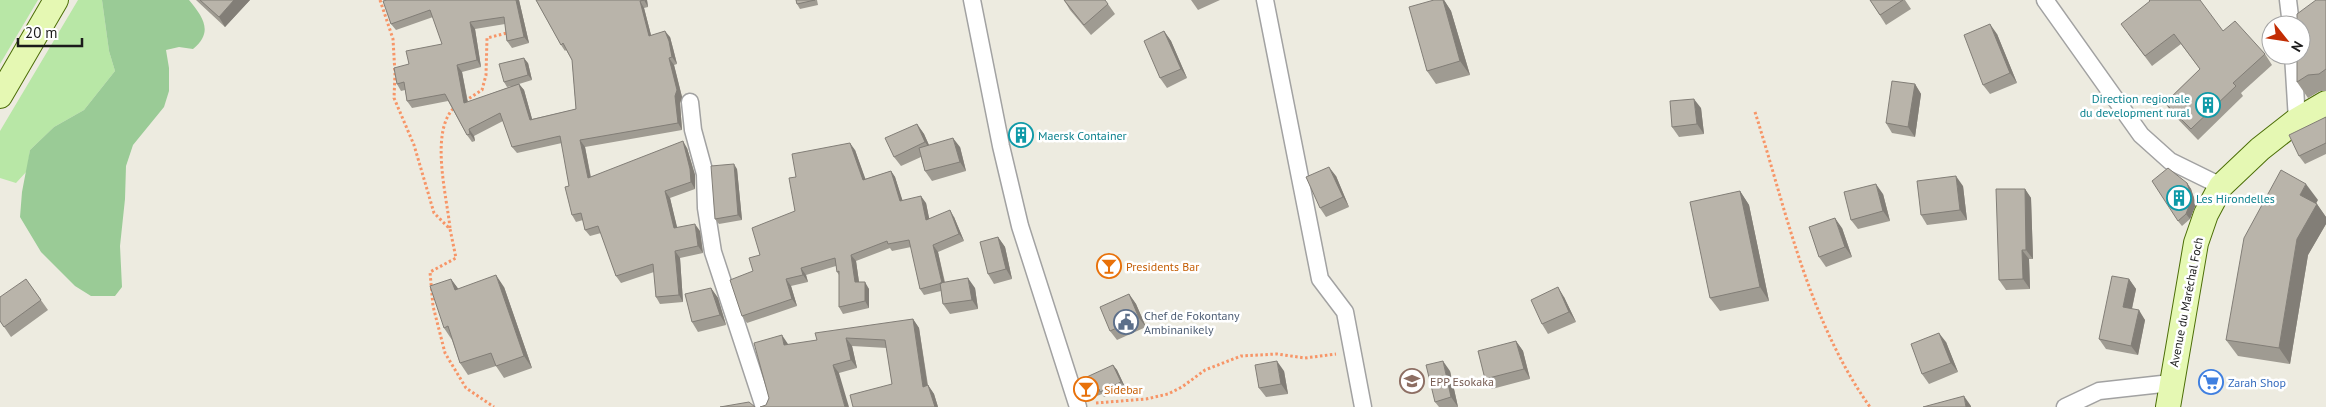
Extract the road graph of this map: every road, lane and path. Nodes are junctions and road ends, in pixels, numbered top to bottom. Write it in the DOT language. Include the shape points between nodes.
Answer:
graph roads {
  1 [pos="56,0"];
  2 [pos="380,0"];
  3 [pos="972,0"];
  4 [pos="1265,0"];
  5 [pos="2045,0"];
  6 [pos="2288,0"];
  7 [pos="2290,15"];
  8 [pos="510,27"];
  9 [pos="2294,65"];
  10 [pos="0,96"];
  11 [pos="690,102"];
  12 [pos="2326,103"];
  13 [pos="1755,112"];
  14 [pos="2297,120"];
  15 [pos="2221,186"];
  16 [pos="450,229"];
  17 [pos="1352,352"];
  18 [pos="2171,383"];
  19 [pos="1083,406"];
  20 [pos="494,407"];
  21 [pos="764,407"];
  22 [pos="1363,407"];
  23 [pos="1870,407"];
  24 [pos="2064,407"];
  25 [pos="2168,407"];
  1 -- 10 [label="main road"];
  2 -- 16 [label="path" via="393,39 394,98 414,145 434,213"];
  3 -- 19 [label="street" via="1020,226"];
  4 -- 17 [label="street" via="1320,278 1345,312"];
  5 -- 15 [label="street" via="2141,135 2170,161"];
  6 -- 7 [label="street"];
  8 -- 16 [label="path" via="507,33 487,38 486,75 482,90 450,111 444,125 441,152"];
  9 -- 14 [label="street"];
  11 -- 21 [label="street" via="704,174 712,252"];
  12 -- 14 [label="main road, Avenue du Maréchal Foch"];
  13 -- 23 [label="path" via="1812,298 1857,389"];
  14 -- 15 [label="main road, Avenue du Maréchal Foch"];
  15 -- 18 [label="main road, Avenue du Maréchal Foch" via="2196,243"];
  16 -- 20 [label="path" via="456,258 430,272 439,333 445,353 466,388"];
  17 -- 19 [label="path" via="1305,358 1277,354 1240,356 1205,370 1168,394"];
  17 -- 22 [label="street"];
  18 -- 24 [label="street" via="2099,391"];
  18 -- 25 [label="main road, Avenue du Maréchal Foch"];
}
